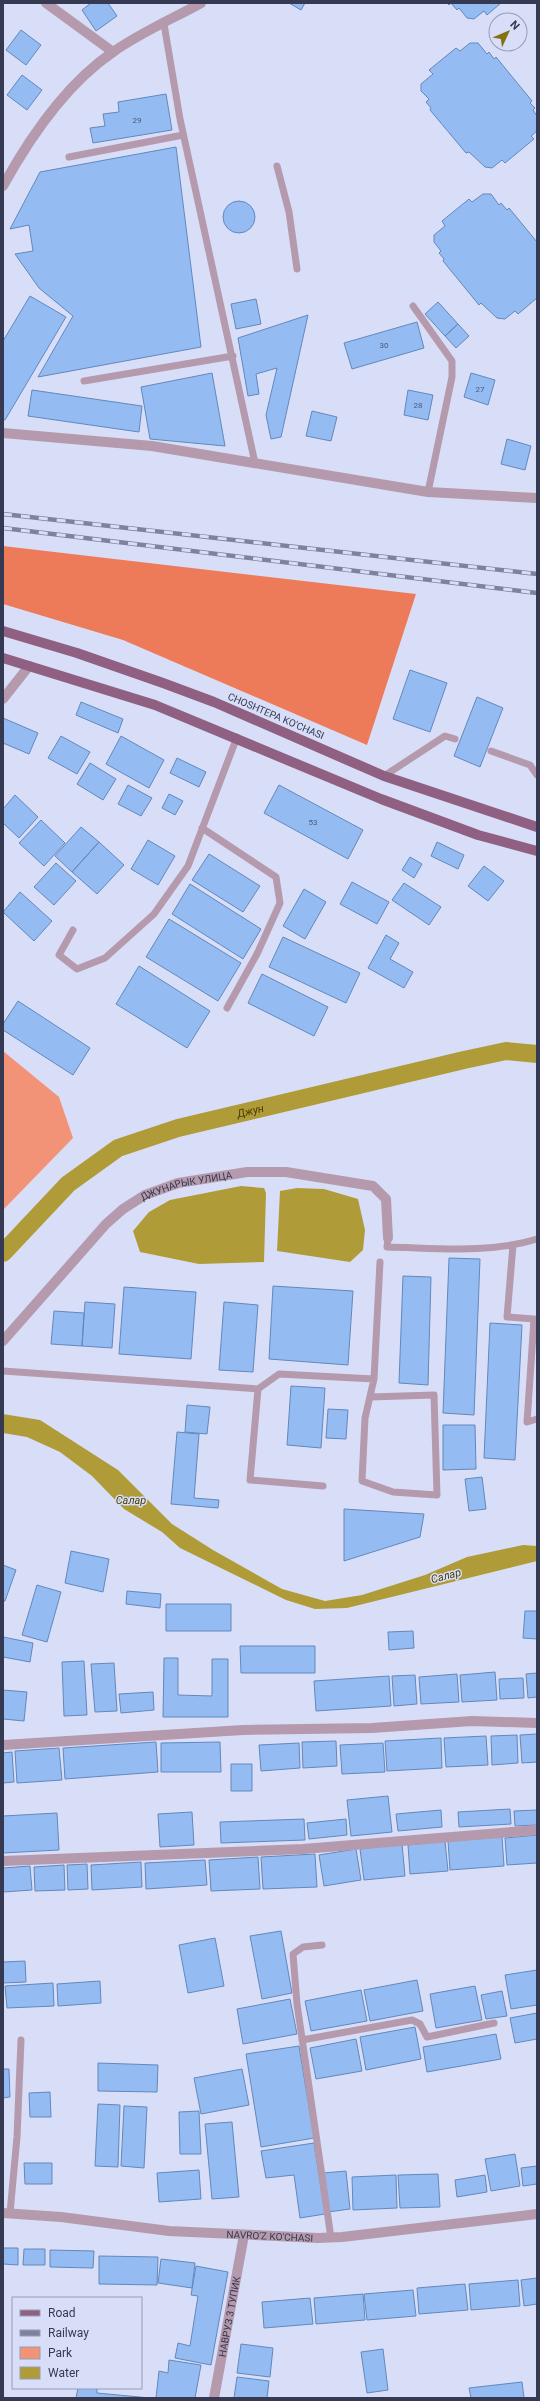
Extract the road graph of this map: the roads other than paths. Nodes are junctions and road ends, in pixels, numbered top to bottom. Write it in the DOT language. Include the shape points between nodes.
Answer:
graph roads {
  1 [pos="46,3"];
  2 [pos="201,3"];
  3 [pos="164,24"];
  4 [pos="113,52"];
  5 [pos="183,135"];
  6 [pos="69,157"];
  7 [pos="277,166"];
  8 [pos="3,186"];
  9 [pos="297,269"];
  10 [pos="413,306"];
  11 [pos="233,356"];
  12 [pos="84,381"];
  13 [pos="3,433"];
  14 [pos="256,463"];
  15 [pos="428,492"];
  16 [pos="537,498"];
  17 [pos="3,631"];
  18 [pos="3,658"];
  19 [pos="28,666"];
  20 [pos="3,699"];
  21 [pos="237,737"];
  22 [pos="455,739"];
  23 [pos="491,751"];
  24 [pos="537,775"];
  25 [pos="384,776"];
  26 [pos="537,827"];
  27 [pos="202,828"];
  28 [pos="537,851"];
  29 [pos="73,930"];
  30 [pos="227,1008"];
  31 [pos="388,1238"];
  32 [pos="537,1239"];
  33 [pos="513,1245"];
  34 [pos="380,1262"];
  35 [pos="3,1341"];
  36 [pos="3,1371"];
  37 [pos="374,1379"];
  38 [pos="533,1384"];
  39 [pos="258,1389"];
  40 [pos="370,1397"];
  41 [pos="537,1419"];
  42 [pos="323,1486"];
  43 [pos="537,1723"];
  44 [pos="3,1745"];
  45 [pos="537,1830"];
  46 [pos="3,1862"];
  47 [pos="322,1945"];
  48 [pos="494,2023"];
  49 [pos="21,2040"];
  50 [pos="302,2040"];
  51 [pos="7,2213"];
  52 [pos="537,2214"];
  53 [pos="244,2235"];
  54 [pos="331,2238"];
  55 [pos="214,2398"];
  1 -- 4 [label="street"];
  2 -- 3 [label="street"];
  3 -- 4 [label="street"];
  3 -- 5 [label="lane"];
  4 -- 8 [label="street" via="78,83 48,117 21,154"];
  5 -- 6 [label="lane"];
  5 -- 11 [label="lane"];
  7 -- 9 [label="lane" via="289,212"];
  10 -- 15 [label="lane" via="452,361 452,377"];
  11 -- 12 [label="lane"];
  11 -- 14 [label="lane"];
  13 -- 14 [label="street" via="152,446"];
  14 -- 15 [label="street"];
  15 -- 16 [label="street"];
  17 -- 25 [label="main road, CHOSHTEPA KO'CHASI" via="77,652 214,702"];
  18 -- 19 [label="main road"];
  19 -- 20 [label="street"];
  19 -- 21 [label="main road" via="155,705"];
  21 -- 27 [label="lane"];
  21 -- 28 [label="main road" via="381,798 478,835"];
  22 -- 25 [label="lane" via="445,736"];
  23 -- 24 [label="lane" via="530,765"];
  25 -- 26 [label="main road, CHOSHTEPA KO'CHASI"];
  27 -- 29 [label="lane" via="188,866 154,914 105,958 77,969 59,955"];
  27 -- 30 [label="lane" via="276,877 280,903 257,954"];
  31 -- 33 [label="lane" via="387,1247 473,1249"];
  31 -- 35 [label="street, ДЖУНАРЫК УЛИЦА" via="386,1199 373,1186 286,1172 247,1172 178,1183 145,1195 106,1224"];
  32 -- 33 [label="lane"];
  33 -- 38 [label="lane" via="507,1317 534,1319"];
  34 -- 37 [label="lane"];
  36 -- 39 [label="lane"];
  37 -- 39 [label="lane" via="279,1374"];
  37 -- 40 [label="lane"];
  38 -- 41 [label="lane" via="527,1422"];
  39 -- 42 [label="lane" via="250,1480"];
  40 -- 40 [label="lane" via="362,1481 393,1492 437,1495 434,1395"];
  43 -- 44 [label="street" via="472,1721 372,1728 243,1730"];
  45 -- 46 [label="street" via="303,1849"];
  47 -- 50 [label="lane" via="303,1947 293,1954"];
  48 -- 50 [label="lane" via="427,2037 420,2024 412,2020"];
  49 -- 51 [label="lane" via="17,2137"];
  50 -- 54 [label="lane"];
  51 -- 53 [label="street, NAVRO'Z KO'CHASI" via="169,2231"];
  52 -- 54 [label="street, NAVRO'Z KO'CHASI"];
  53 -- 54 [label="street, NAVRO'Z KO'CHASI"];
  53 -- 55 [label="street, НАВРУЗ 3 ТУПИК"];
}
